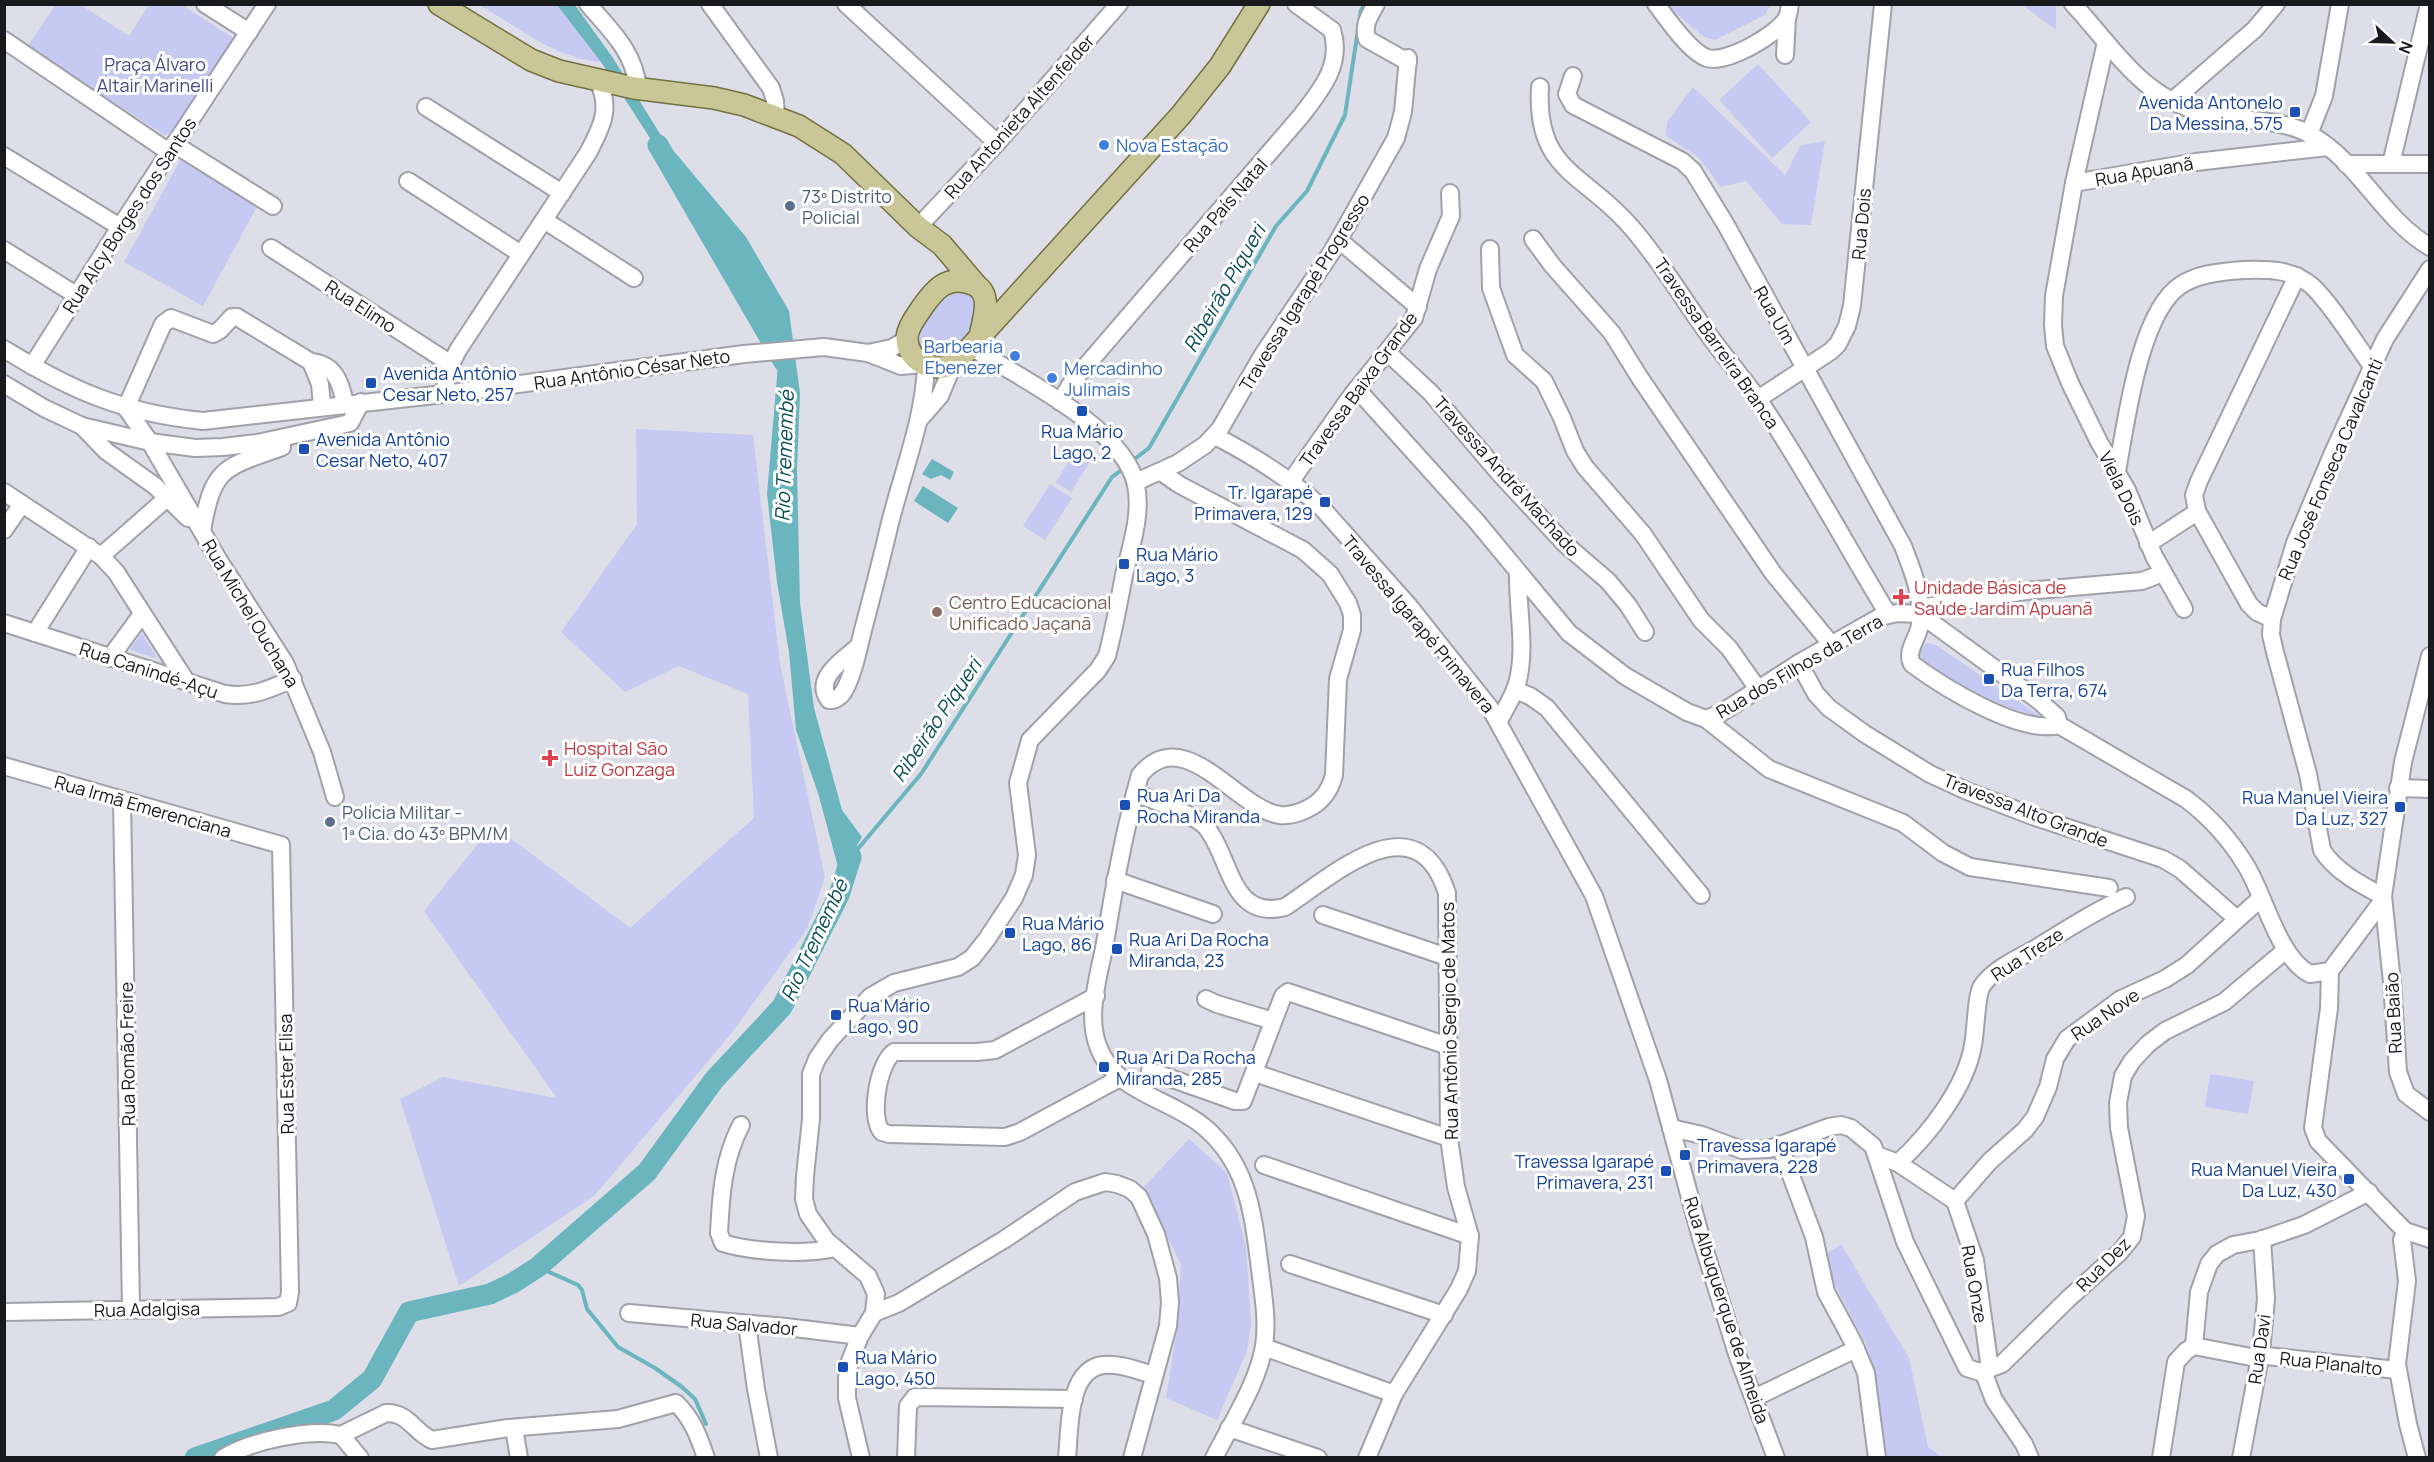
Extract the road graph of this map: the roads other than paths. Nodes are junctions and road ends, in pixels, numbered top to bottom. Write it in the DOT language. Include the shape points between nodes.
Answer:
graph roads {
  1 [pos="206,4"];
  2 [pos="267,4"];
  3 [pos="439,4"];
  4 [pos="588,4"];
  5 [pos="710,4"];
  6 [pos="846,4"];
  7 [pos="1119,4"];
  8 [pos="1259,4"];
  9 [pos="1296,4"];
  10 [pos="1376,4"];
  11 [pos="1656,4"];
  12 [pos="1884,4"];
  13 [pos="2073,4"];
  14 [pos="2276,4"];
  15 [pos="2340,4"];
  16 [pos="2429,4"];
  17 [pos="1788,11"];
  18 [pos="249,32"];
  19 [pos="5,40"];
  20 [pos="2106,42"];
  21 [pos="1785,55"];
  22 [pos="1574,76"];
  23 [pos="598,81"];
  24 [pos="1540,87"];
  25 [pos="636,88"];
  26 [pos="2171,102"];
  27 [pos="426,107"];
  28 [pos="776,116"];
  29 [pos="2309,134"];
  30 [pos="997,143"];
  31 [pos="2328,147"];
  32 [pos="171,148"];
  33 [pos="4,156"];
  34 [pos="2346,164"];
  35 [pos="2391,164"];
  36 [pos="2430,164"];
  37 [pos="408,181"];
  38 [pos="2074,183"];
  39 [pos="562,193"];
  40 [pos="1450,193"];
  41 [pos="273,206"];
  42 [pos="544,220"];
  43 [pos="120,227"];
  44 [pos="921,230"];
  45 [pos="1533,239"];
  46 [pos="1339,240"];
  47 [pos="2430,247"];
  48 [pos="271,248"];
  49 [pos="1490,249"];
  50 [pos="4,250"];
  51 [pos="521,254"];
  52 [pos="2430,269"];
  53 [pos="2297,276"];
  54 [pos="634,278"];
  55 [pos="946,282"];
  56 [pos="1023,287"];
  57 [pos="980,288"];
  58 [pos="76,295"];
  59 [pos="1418,307"];
  60 [pos="907,339"];
  61 [pos="976,342"];
  62 [pos="4,349"];
  63 [pos="1387,352"];
  64 [pos="868,353"];
  65 [pos="311,362"];
  66 [pos="451,364"];
  67 [pos="925,365"];
  68 [pos="953,365"];
  69 [pos="32,366"];
  70 [pos="2063,366"];
  71 [pos="2372,366"];
  72 [pos="1806,369"];
  73 [pos="4,384"];
  74 [pos="1357,389"];
  75 [pos="444,394"];
  76 [pos="1758,399"];
  77 [pos="1060,402"];
  78 [pos="353,403"];
  79 [pos="322,406"];
  80 [pos="126,408"];
  81 [pos="919,421"];
  82 [pos="82,426"];
  83 [pos="294,436"];
  84 [pos="1215,436"];
  85 [pos="150,442"];
  86 [pos="2117,471"];
  87 [pos="1161,472"];
  88 [pos="1135,479"];
  89 [pos="1291,481"];
  90 [pos="4,492"];
  91 [pos="167,498"];
  92 [pos="22,504"];
  93 [pos="2198,512"];
  94 [pos="4,530"];
  95 [pos="202,531"];
  96 [pos="2148,544"];
  97 [pos="95,551"];
  98 [pos="1518,572"];
  99 [pos="2163,573"];
  100 [pos="2184,609"];
  101 [pos="1920,611"];
  102 [pos="142,614"];
  103 [pos="1888,614"];
  104 [pos="2272,619"];
  105 [pos="4,623"];
  106 [pos="1645,632"];
  107 [pos="35,633"];
  108 [pos="1831,644"];
  109 [pos="859,646"];
  110 [pos="2430,656"];
  111 [pos="110,658"];
  112 [pos="1799,663"];
  113 [pos="293,679"];
  114 [pos="186,681"];
  115 [pos="1758,689"];
  116 [pos="1515,690"];
  117 [pos="1706,719"];
  118 [pos="1498,721"];
  119 [pos="2059,725"];
  120 [pos="4,766"];
  121 [pos="2398,788"];
  122 [pos="2430,789"];
  123 [pos="1135,793"];
  124 [pos="335,797"];
  125 [pos="122,800"];
  126 [pos="281,845"];
  127 [pos="1115,880"];
  128 [pos="2109,888"];
  129 [pos="1701,895"];
  130 [pos="2126,897"];
  131 [pos="2261,898"];
  132 [pos="2383,898"];
  133 [pos="1213,914"];
  134 [pos="1323,915"];
  135 [pos="2237,919"];
  136 [pos="2286,950"];
  137 [pos="1447,957"];
  138 [pos="2330,971"];
  139 [pos="1096,996"];
  140 [pos="1206,999"];
  141 [pos="1274,1021"];
  142 [pos="1448,1046"];
  143 [pos="1150,1071"];
  144 [pos="1256,1073"];
  145 [pos="1120,1078"];
  146 [pos="2430,1112"];
  147 [pos="741,1125"];
  148 [pos="1671,1128"];
  149 [pos="1449,1138"];
  150 [pos="1780,1146"];
  151 [pos="1877,1155"];
  152 [pos="1898,1163"];
  153 [pos="1264,1166"];
  154 [pos="2368,1192"];
  155 [pos="1955,1201"];
  156 [pos="2406,1231"];
  157 [pos="1470,1236"];
  158 [pos="2262,1239"];
  159 [pos="2430,1239"];
  160 [pos="835,1248"];
  161 [pos="1290,1264"];
  162 [pos="288,1303"];
  163 [pos="131,1308"];
  164 [pos="4,1312"];
  165 [pos="629,1313"];
  166 [pos="874,1313"];
  167 [pos="1444,1315"];
  168 [pos="747,1324"];
  169 [pos="860,1336"];
  170 [pos="2194,1346"];
  171 [pos="1264,1347"];
  172 [pos="1856,1349"];
  173 [pos="2260,1357"];
  174 [pos="1986,1370"];
  175 [pos="2397,1370"];
  176 [pos="1154,1375"];
  177 [pos="1394,1394"];
  178 [pos="1754,1398"];
  179 [pos="1074,1399"];
  180 [pos="514,1428"];
  181 [pos="1229,1428"];
  182 [pos="341,1435"];
  183 [pos="223,1458"];
  184 [pos="360,1458"];
  185 [pos="519,1458"];
  186 [pos="706,1458"];
  187 [pos="769,1458"];
  188 [pos="861,1458"];
  189 [pos="906,1458"];
  190 [pos="1067,1458"];
  191 [pos="1132,1458"];
  192 [pos="1214,1458"];
  193 [pos="1318,1458"];
  194 [pos="1367,1458"];
  195 [pos="1776,1458"];
  196 [pos="1877,1458"];
  197 [pos="2030,1458"];
  198 [pos="2161,1458"];
  199 [pos="2241,1458"];
  200 [pos="2417,1458"];
  1 -- 18 [label="street"];
  2 -- 18 [label="street, Rua Alcy Borges dos Santos"];
  3 -- 23 [label="main road" via="531,60"];
  4 -- 25 [label="street" via="627,51 636,72"];
  5 -- 28 [label="street" via="771,88"];
  6 -- 30 [label="street"];
  7 -- 30 [label="street, Rua Antonieta Altenfelder"];
  8 -- 56 [label="main road" via="1220,66 1181,114"];
  9 -- 77 [label="street, Rua País Natal" via="1332,30 1335,57 1328,79 1301,116 1072,382"];
  10 -- 46 [label="street, Travessa Igarapé Progresso" via="1366,23 1366,39 1408,60 1403,112 1396,138"];
  11 -- 17 [label="street" via="1677,33 1706,57 1718,59 1768,37"];
  12 -- 72 [label="street, Rua Dois" via="1852,306 1838,344"];
  13 -- 20 [label="street"];
  14 -- 26 [label="street" via="2255,29"];
  15 -- 29 [label="street" via="2324,96"];
  16 -- 35 [label="street"];
  17 -- 21 [label="street"];
  18 -- 32 [label="street, Rua Alcy Borges dos Santos"];
  19 -- 32 [label="street"];
  20 -- 26 [label="street" via="2134,75"];
  20 -- 38 [label="street"];
  22 -- 72 [label="street, Rua Um" via="1567,94 1573,105 1673,156 1693,171"];
  23 -- 25 [label="main road"];
  23 -- 39 [label="street" via="605,94 603,120 588,153"];
  24 -- 76 [label="street, Travessa Barreira Branca" via="1541,121 1555,157 1634,230"];
  25 -- 28 [label="main road" via="714,98"];
  26 -- 29 [label="street" via="2205,113 2289,126"];
  27 -- 39 [label="street"];
  28 -- 44 [label="main road" via="843,154"];
  29 -- 31 [label="street"];
  30 -- 44 [label="street, Rua Antonieta Altenfelder"];
  31 -- 34 [label="street"];
  31 -- 38 [label="street, Rua Apuanã" via="2196,162"];
  32 -- 41 [label="street"];
  32 -- 43 [label="street, Rua Alcy Borges dos Santos"];
  33 -- 43 [label="street"];
  34 -- 35 [label="street"];
  34 -- 47 [label="street" via="2409,232"];
  35 -- 36 [label="street"];
  37 -- 51 [label="street"];
  38 -- 70 [label="street, Rua Apuanã" via="2054,304 2054,340"];
  39 -- 42 [label="street"];
  40 -- 59 [label="street, Travessa Baixa Grande" via="1450,216 1428,269"];
  42 -- 51 [label="street"];
  42 -- 54 [label="street"];
  43 -- 58 [label="street, Rua Alcy Borges dos Santos"];
  44 -- 55 [label="main road" via="942,262"];
  44 -- 57 [label="main road" via="942,245"];
  45 -- 108 [label="street" via="1612,333 1761,556"];
  46 -- 59 [label="street"];
  46 -- 84 [label="street, Travessa Igarapé Progresso" via="1262,356"];
  48 -- 66 [label="street, Rua Elimo"];
  49 -- 115 [label="street" via="1491,288 1515,355 1544,381 1585,467 1643,534 1701,620 1729,648"];
  50 -- 58 [label="street"];
  51 -- 66 [label="street"];
  52 -- 71 [label="street, Rua José Fonseca Cavalcanti"];
  53 -- 71 [label="street" via="2318,292"];
  53 -- 86 [label="street" via="2262,269 2210,274 2188,280 2170,294 2140,358"];
  53 -- 93 [label="street" via="2199,482 2194,495"];
  55 -- 57 [label="main road" via="961,281"];
  55 -- 60 [label="main road" via="933,291 910,327"];
  56 -- 57 [label="main road" via="1001,292"];
  56 -- 61 [label="main road"];
  57 -- 61 [label="main road" via="986,307"];
  58 -- 69 [label="street, Rua Alcy Borges dos Santos"];
  59 -- 63 [label="street, Travessa Baixa Grande"];
  60 -- 64 [label="street, Rua Antônio César Neto" via="892,348"];
  60 -- 67 [label="main road"];
  61 -- 68 [label="main road"];
  61 -- 77 [label="street"];
  62 -- 69 [label="street, Rua Antônio César Neto"];
  63 -- 74 [label="street, Travessa Baixa Grande"];
  63 -- 106 [label="street, Travessa André Machado" via="1431,393 1565,544 1608,581"];
  64 -- 67 [label="street, Rua Antônio César Neto" via="901,366"];
  64 -- 75 [label="street, Rua Antônio César Neto" via="824,347 744,354"];
  65 -- 78 [label="street" via="324,363"];
  65 -- 79 [label="street" via="320,384"];
  65 -- 80 [label="street" via="237,317 213,334 171,318 162,324"];
  66 -- 75 [label="street"];
  67 -- 68 [label="main road"];
  67 -- 81 [label="street"];
  68 -- 81 [label="street" via="940,396"];
  69 -- 80 [label="street, Rua Antônio César Neto" via="74,389"];
  70 -- 86 [label="street, Viela Dois"];
  71 -- 104 [label="street, Rua José Fonseca Cavalcanti" via="2295,543"];
  72 -- 76 [label="street, Rua Dois"];
  72 -- 101 [label="street, Rua Um" via="1903,546 1918,583"];
  73 -- 82 [label="street"];
  74 -- 89 [label="street, Travessa Baixa Grande"];
  74 -- 98 [label="street, Rua dos Filhos da Terra"];
  75 -- 78 [label="street, Rua Antônio César Neto"];
  76 -- 103 [label="street, Travessa Barreira Branca"];
  77 -- 88 [label="street" via="1103,433 1121,452"];
  78 -- 79 [label="street, Rua Antônio César Neto"];
  78 -- 83 [label="street" via="350,423"];
  79 -- 80 [label="street, Rua Antônio César Neto" via="203,421"];
  80 -- 85 [label="street, Rua Michel Ouchana"];
  81 -- 109 [label="street"];
  82 -- 85 [label="street"];
  82 -- 91 [label="street, Rua Michel Ouchana" via="106,451"];
  83 -- 85 [label="street" via="223,447"];
  83 -- 95 [label="street" via="288,444 234,464 219,476 211,489"];
  84 -- 87 [label="street, Travessa Igarapé Progresso"];
  84 -- 89 [label="street, Travessa Igarapé Primavera"];
  85 -- 95 [label="street, Rua Michel Ouchana"];
  86 -- 96 [label="street, Viela Dois"];
  87 -- 88 [label="street, Travessa Igarapé Progresso"];
  87 -- 123 [label="street" via="1304,550 1330,574 1348,603 1352,630 1338,679 1332,786 1316,804 1299,813 1272,813 1197,765 1167,758 1147,767 1140,775"];
  88 -- 160 [label="street" via="1136,521 1107,656 1030,740 1024,759 1018,783 1027,855 1014,898 972,958 958,967 894,983 870,997 830,1040 814,1067 804,1199 816,1228"];
  89 -- 118 [label="street, Travessa Igarapé Primavera" via="1321,507 1391,585"];
  90 -- 92 [label="street"];
  91 -- 95 [label="street, Rua Michel Ouchana"];
  91 -- 97 [label="street"];
  92 -- 94 [label="street"];
  92 -- 97 [label="street"];
  93 -- 96 [label="street"];
  93 -- 104 [label="street" via="2249,604"];
  95 -- 113 [label="street, Rua Michel Ouchana"];
  96 -- 99 [label="street, Viela Dois"];
  97 -- 102 [label="street" via="116,573"];
  97 -- 107 [label="street"];
  98 -- 116 [label="street" via="1521,658"];
  98 -- 117 [label="street, Rua dos Filhos da Terra" via="1569,633 1602,660 1660,697"];
  99 -- 100 [label="street, Viela Dois"];
  99 -- 101 [label="street, Rua dos Filhos da Terra" via="2142,581 2026,591"];
  101 -- 103 [label="street, Rua dos Filhos da Terra"];
  101 -- 119 [label="street" via="2038,700 2057,717"];
  101 -- 119 [label="street, Rua Um" via="1919,631 1910,654 1912,664 1957,693 2004,716 2046,727"];
  102 -- 111 [label="street"];
  102 -- 114 [label="street"];
  103 -- 108 [label="street, Rua dos Filhos da Terra"];
  104 -- 132 [label="street, Rua José Fonseca Cavalcanti" via="2271,635 2308,774 2322,850 2340,870"];
  105 -- 107 [label="street, Rua Canindé-Açu"];
  107 -- 111 [label="street, Rua Canindé-Açu"];
  108 -- 112 [label="street, Rua dos Filhos da Terra"];
  110 -- 121 [label="street"];
  111 -- 114 [label="street, Rua Canindé-Açu"];
  112 -- 115 [label="street, Rua dos Filhos da Terra"];
  112 -- 135 [label="street, Travessa Alto Grande" via="1816,694 1830,708 1920,768 1994,802 2163,859"];
  113 -- 114 [label="street, Rua Canindé-Açu" via="260,694 239,696"];
  113 -- 124 [label="street, Rua Michel Ouchana"];
  115 -- 117 [label="street, Rua dos Filhos da Terra"];
  116 -- 118 [label="street"];
  116 -- 129 [label="street" via="1548,708"];
  117 -- 128 [label="street" via="1768,769 1903,823 1943,853 1971,867"];
  118 -- 148 [label="street, Travessa Igarapé Primavera" via="1594,896"];
  119 -- 131 [label="street" via="2203,812 2247,866"];
  120 -- 125 [label="street, Rua Irmã Emerenciana"];
  121 -- 122 [label="street"];
  121 -- 132 [label="street"];
  123 -- 127 [label="street"];
  123 -- 137 [label="street, Rua Antônio Sergio de Matos" via="1207,828 1236,886 1250,904 1260,908 1285,908 1372,851 1390,846 1421,852 1441,875 1447,893"];
  125 -- 126 [label="street, Rua Irmã Emerenciana"];
  125 -- 163 [label="street, Rua Romão Freire"];
  126 -- 162 [label="street, Rua Ester Elisa"];
  127 -- 133 [label="street"];
  127 -- 139 [label="street"];
  130 -- 152 [label="street, Rua Treze" via="2071,925 1985,982 1979,994 1968,1065 1936,1120"];
  131 -- 135 [label="street, Rua Nove"];
  131 -- 136 [label="street"];
  132 -- 138 [label="street"];
  132 -- 146 [label="street, Rua Baião" via="2397,1072 2406,1094"];
  134 -- 137 [label="street"];
  135 -- 155 [label="street, Rua Nove" via="2187,965 2121,999 2067,1039 2055,1059 2035,1117"];
  136 -- 138 [label="street" via="2310,974"];
  136 -- 174 [label="street, Rua Dez" via="2224,1002 2165,1031 2132,1061 2123,1076 2118,1128 2136,1216 2132,1237 2002,1364"];
  137 -- 142 [label="street, Rua Antônio Sergio de Matos"];
  138 -- 154 [label="street" via="2313,1128 2318,1141"];
  139 -- 145 [label="street" via="1094,1031 1098,1047"];
  139 -- 145 [label="street" via="995,1050 894,1052 879,1080 876,1123 889,1134 1005,1137"];
  140 -- 141 [label="street"];
  141 -- 142 [label="street" via="1288,992"];
  141 -- 144 [label="street"];
  142 -- 149 [label="street, Rua Antônio Sergio de Matos"];
  143 -- 144 [label="street" via="1242,1102"];
  144 -- 149 [label="street"];
  145 -- 171 [label="street" via="1134,1090 1168,1104 1203,1126 1233,1161 1252,1208 1264,1302"];
  147 -- 160 [label="street" via="725,1167 720,1233 723,1243 796,1252"];
  148 -- 150 [label="street" via="1736,1149"];
  148 -- 178 [label="street, Rua Albuquerque de Almeida" via="1714,1283"];
  149 -- 157 [label="street, Rua Antônio Sergio de Matos" via="1456,1187"];
  150 -- 151 [label="street" via="1841,1125 1864,1137"];
  150 -- 172 [label="street" via="1814,1237 1826,1292"];
  151 -- 152 [label="street"];
  151 -- 174 [label="street" via="1905,1242 1957,1350 1971,1371"];
  152 -- 155 [label="street"];
  153 -- 157 [label="street"];
  154 -- 156 [label="street"];
  154 -- 158 [label="street" via="2304,1225"];
  155 -- 174 [label="street, Rua Onze" via="1975,1260"];
  156 -- 159 [label="street"];
  156 -- 175 [label="street" via="2402,1240 2407,1281"];
  157 -- 167 [label="street, Rua Antônio Sergio de Matos" via="1467,1271"];
  158 -- 170 [label="street" via="2226,1247 2209,1264 2199,1292"];
  158 -- 173 [label="street, Rua Davi" via="2266,1299"];
  160 -- 166 [label="street" via="868,1276 876,1294"];
  161 -- 167 [label="street"];
  162 -- 163 [label="street, Rua Adalgisa" via="278,1307"];
  163 -- 164 [label="street, Rua Adalgisa"];
  165 -- 168 [label="street, Rua Salvador"];
  166 -- 169 [label="street"];
  166 -- 176 [label="street" via="899,1303 1075,1192 1105,1182 1117,1184 1140,1197 1156,1234 1168,1278 1168,1326"];
  167 -- 177 [label="street, Rua Antônio Sergio de Matos"];
  168 -- 169 [label="street, Rua Salvador"];
  168 -- 187 [label="street"];
  169 -- 188 [label="street" via="849,1361 847,1398"];
  170 -- 173 [label="street, Rua Planalto"];
  170 -- 198 [label="street" via="2176,1362"];
  171 -- 177 [label="street"];
  171 -- 181 [label="street"];
  172 -- 178 [label="street"];
  172 -- 196 [label="street" via="1866,1374"];
  173 -- 175 [label="street, Rua Planalto"];
  173 -- 199 [label="street, Rua Davi"];
  174 -- 197 [label="street, Rua Onze" via="1994,1400"];
  175 -- 200 [label="street"];
  176 -- 179 [label="street" via="1118,1366 1094,1368 1077,1385"];
  176 -- 191 [label="street"];
  177 -- 194 [label="street, Rua Antônio Sergio de Matos"];
  178 -- 195 [label="street, Rua Albuquerque de Almeida"];
  179 -- 189 [label="street" via="915,1397 908,1406"];
  179 -- 190 [label="street"];
  180 -- 182 [label="street" via="432,1440 404,1416 386,1413"];
  180 -- 185 [label="street"];
  180 -- 186 [label="street" via="618,1419 676,1403 694,1426"];
  181 -- 192 [label="street"];
  181 -- 193 [label="street"];
  182 -- 183 [label="street" via="313,1432 285,1436"];
  182 -- 184 [label="street"];
}
